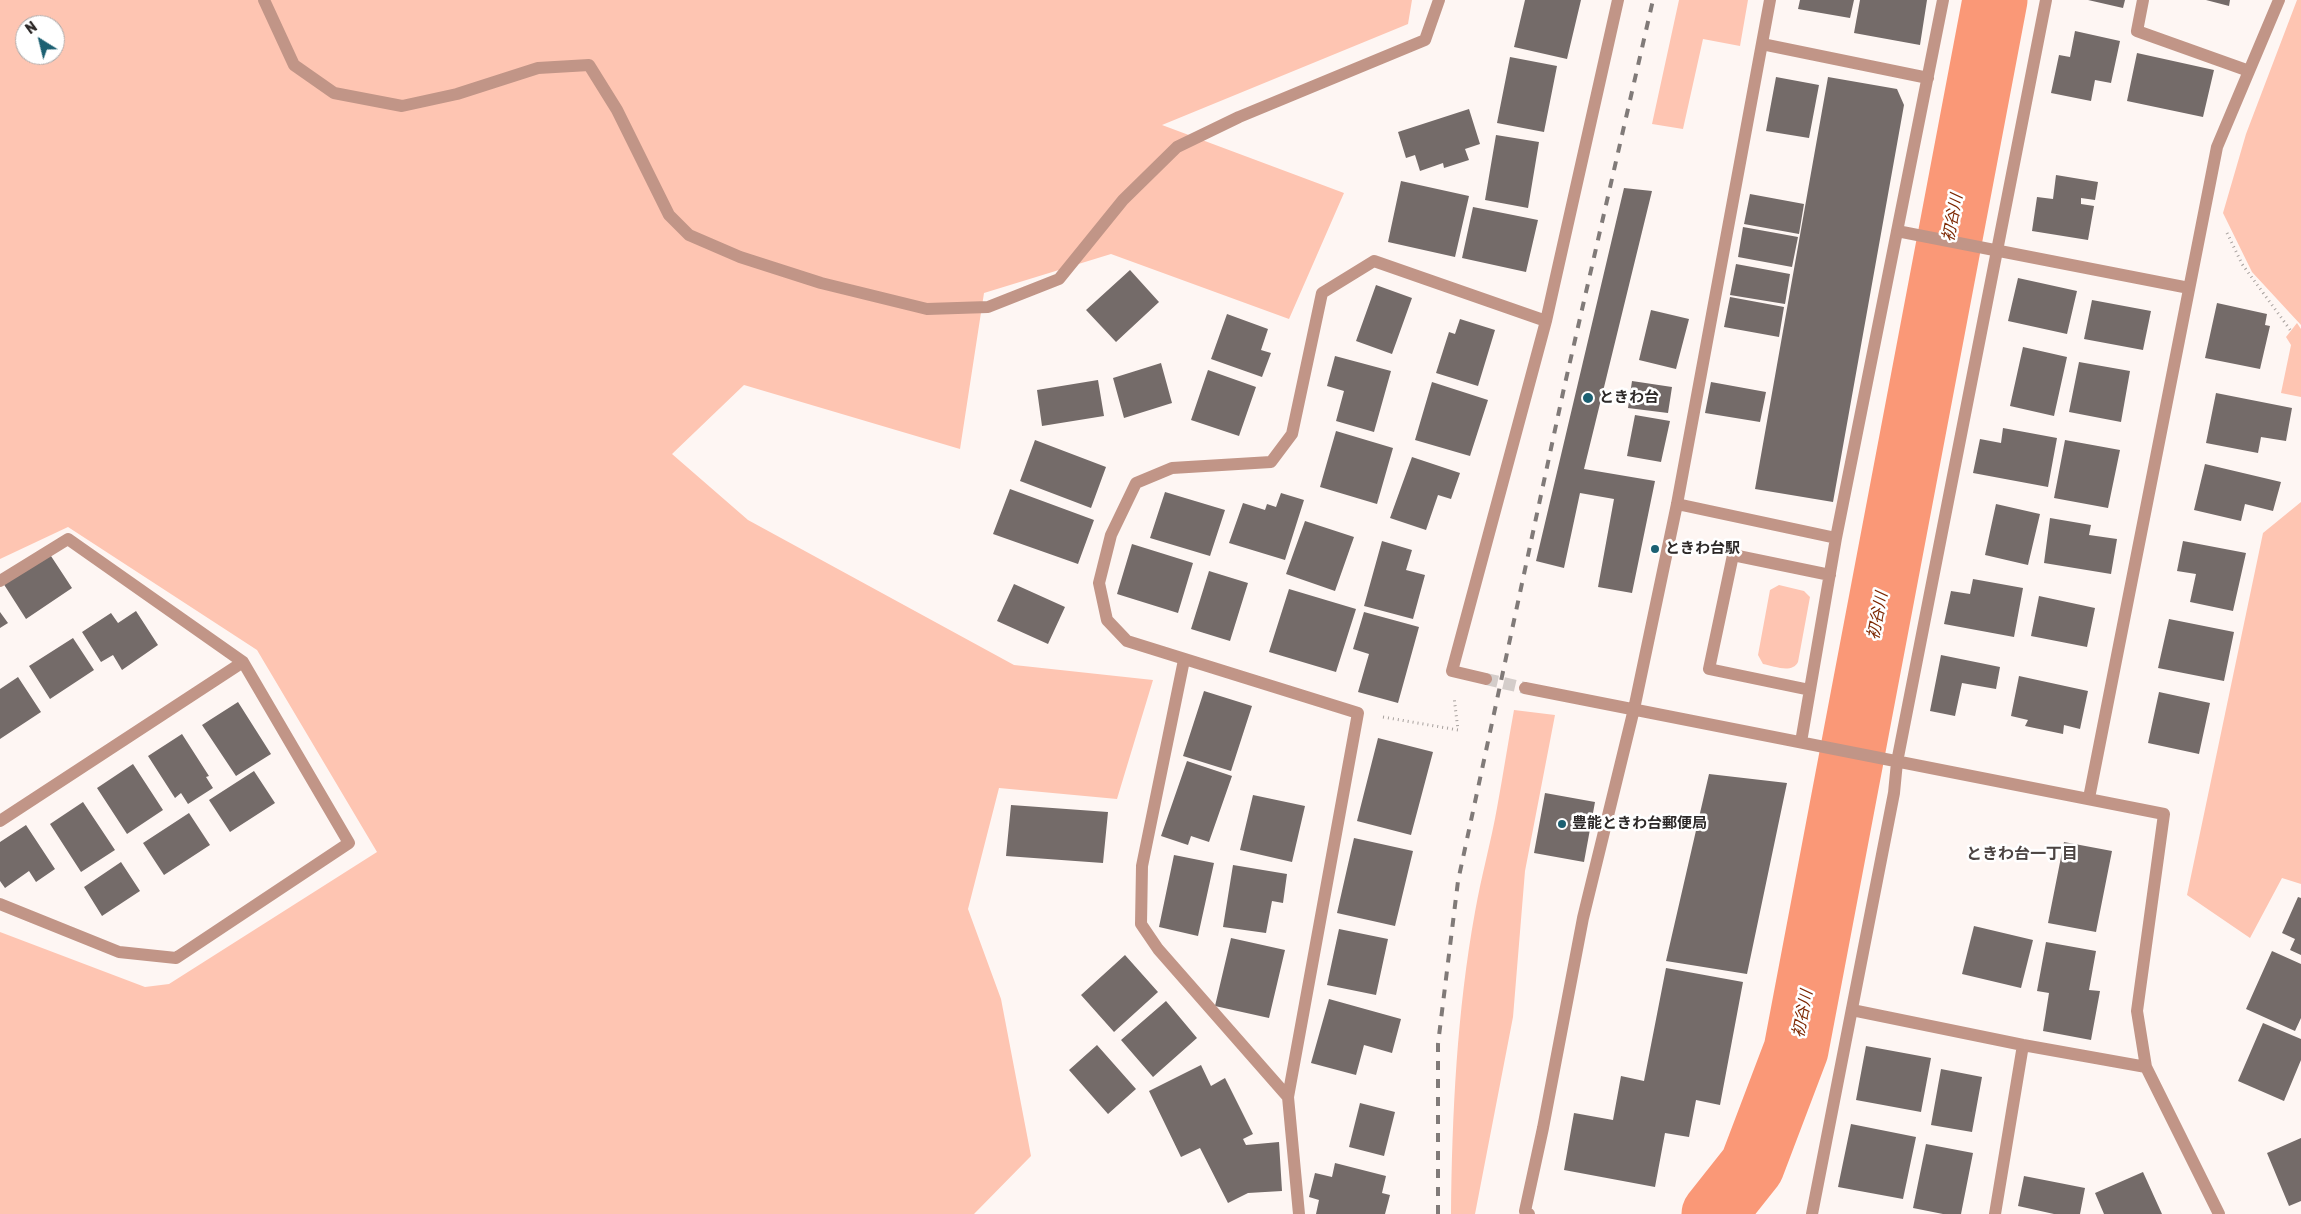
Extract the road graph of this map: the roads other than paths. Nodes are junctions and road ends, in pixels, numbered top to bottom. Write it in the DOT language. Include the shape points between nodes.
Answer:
graph roads {
  1 [pos="264,0"];
  2 [pos="1439,0"];
  3 [pos="1618,0"];
  4 [pos="1770,0"];
  5 [pos="1943,0"];
  6 [pos="2046,0"];
  7 [pos="2143,0"];
  8 [pos="2279,0"];
  9 [pos="1762,44"];
  10 [pos="2249,71"];
  11 [pos="1928,78"];
  12 [pos="1899,231"];
  13 [pos="1996,250"];
  14 [pos="2189,288"];
  15 [pos="1546,321"];
  16 [pos="1677,504"];
  17 [pos="1836,538"];
  18 [pos="1830,575"];
  19 [pos="0,581"];
  20 [pos="1184,660"];
  21 [pos="243,662"];
  22 [pos="1486,678"];
  23 [pos="1525,688"];
  24 [pos="1810,690"];
  25 [pos="1634,709"];
  26 [pos="1801,742"];
  27 [pos="1897,762"];
  28 [pos="2089,798"];
  29 [pos="0,821"];
  30 [pos="0,904"];
  31 [pos="1852,1010"];
  32 [pos="2023,1046"];
  33 [pos="2146,1067"];
  34 [pos="1288,1097"];
  35 [pos="1299,1214"];
  36 [pos="1529,1214"];
  37 [pos="1812,1214"];
  38 [pos="1995,1214"];
  39 [pos="2219,1214"];
  1 -- 2 [label="street" via="294,64 334,93 402,106 457,94 538,68 589,65 617,110 669,215 688,235 740,257 821,283 928,309 988,307 1059,279 1123,200 1177,147 1239,117 1425,40"];
  3 -- 15 [label="street"];
  4 -- 9 [label="street"];
  5 -- 11 [label="street"];
  6 -- 13 [label="street"];
  7 -- 10 [label="street" via="2137,31"];
  8 -- 10 [label="street"];
  9 -- 11 [label="street"];
  9 -- 16 [label="street"];
  10 -- 14 [label="street" via="2216,147"];
  11 -- 12 [label="street"];
  12 -- 13 [label="street"];
  12 -- 17 [label="street"];
  13 -- 14 [label="street"];
  13 -- 27 [label="street"];
  14 -- 28 [label="street"];
  15 -- 20 [label="street" via="1374,261 1322,293 1292,434 1271,462 1172,468 1136,483 1111,535 1099,583 1107,620 1127,641"];
  15 -- 22 [label="street" via="1452,672"];
  16 -- 17 [label="street"];
  16 -- 25 [label="street"];
  17 -- 18 [label="street"];
  18 -- 24 [label="street"];
  18 -- 24 [label="street" via="1733,555 1709,669"];
  19 -- 21 [label="street" via="68,539"];
  20 -- 34 [label="street" via="1142,866 1141,924 1158,949"];
  20 -- 34 [label="street" via="1358,712"];
  21 -- 29 [label="street"];
  21 -- 30 [label="street" via="349,843 176,958 119,952"];
  23 -- 25 [label="street"];
  24 -- 26 [label="street"];
  25 -- 26 [label="street"];
  25 -- 36 [label="street" via="1583,918 1525,1211"];
  26 -- 27 [label="street"];
  27 -- 28 [label="street"];
  27 -- 31 [label="street" via="1894,793"];
  28 -- 33 [label="street" via="2164,814 2137,1010"];
  31 -- 32 [label="street"];
  31 -- 37 [label="street"];
  32 -- 33 [label="street"];
  32 -- 38 [label="street"];
  33 -- 39 [label="street"];
  34 -- 35 [label="street"];
}
